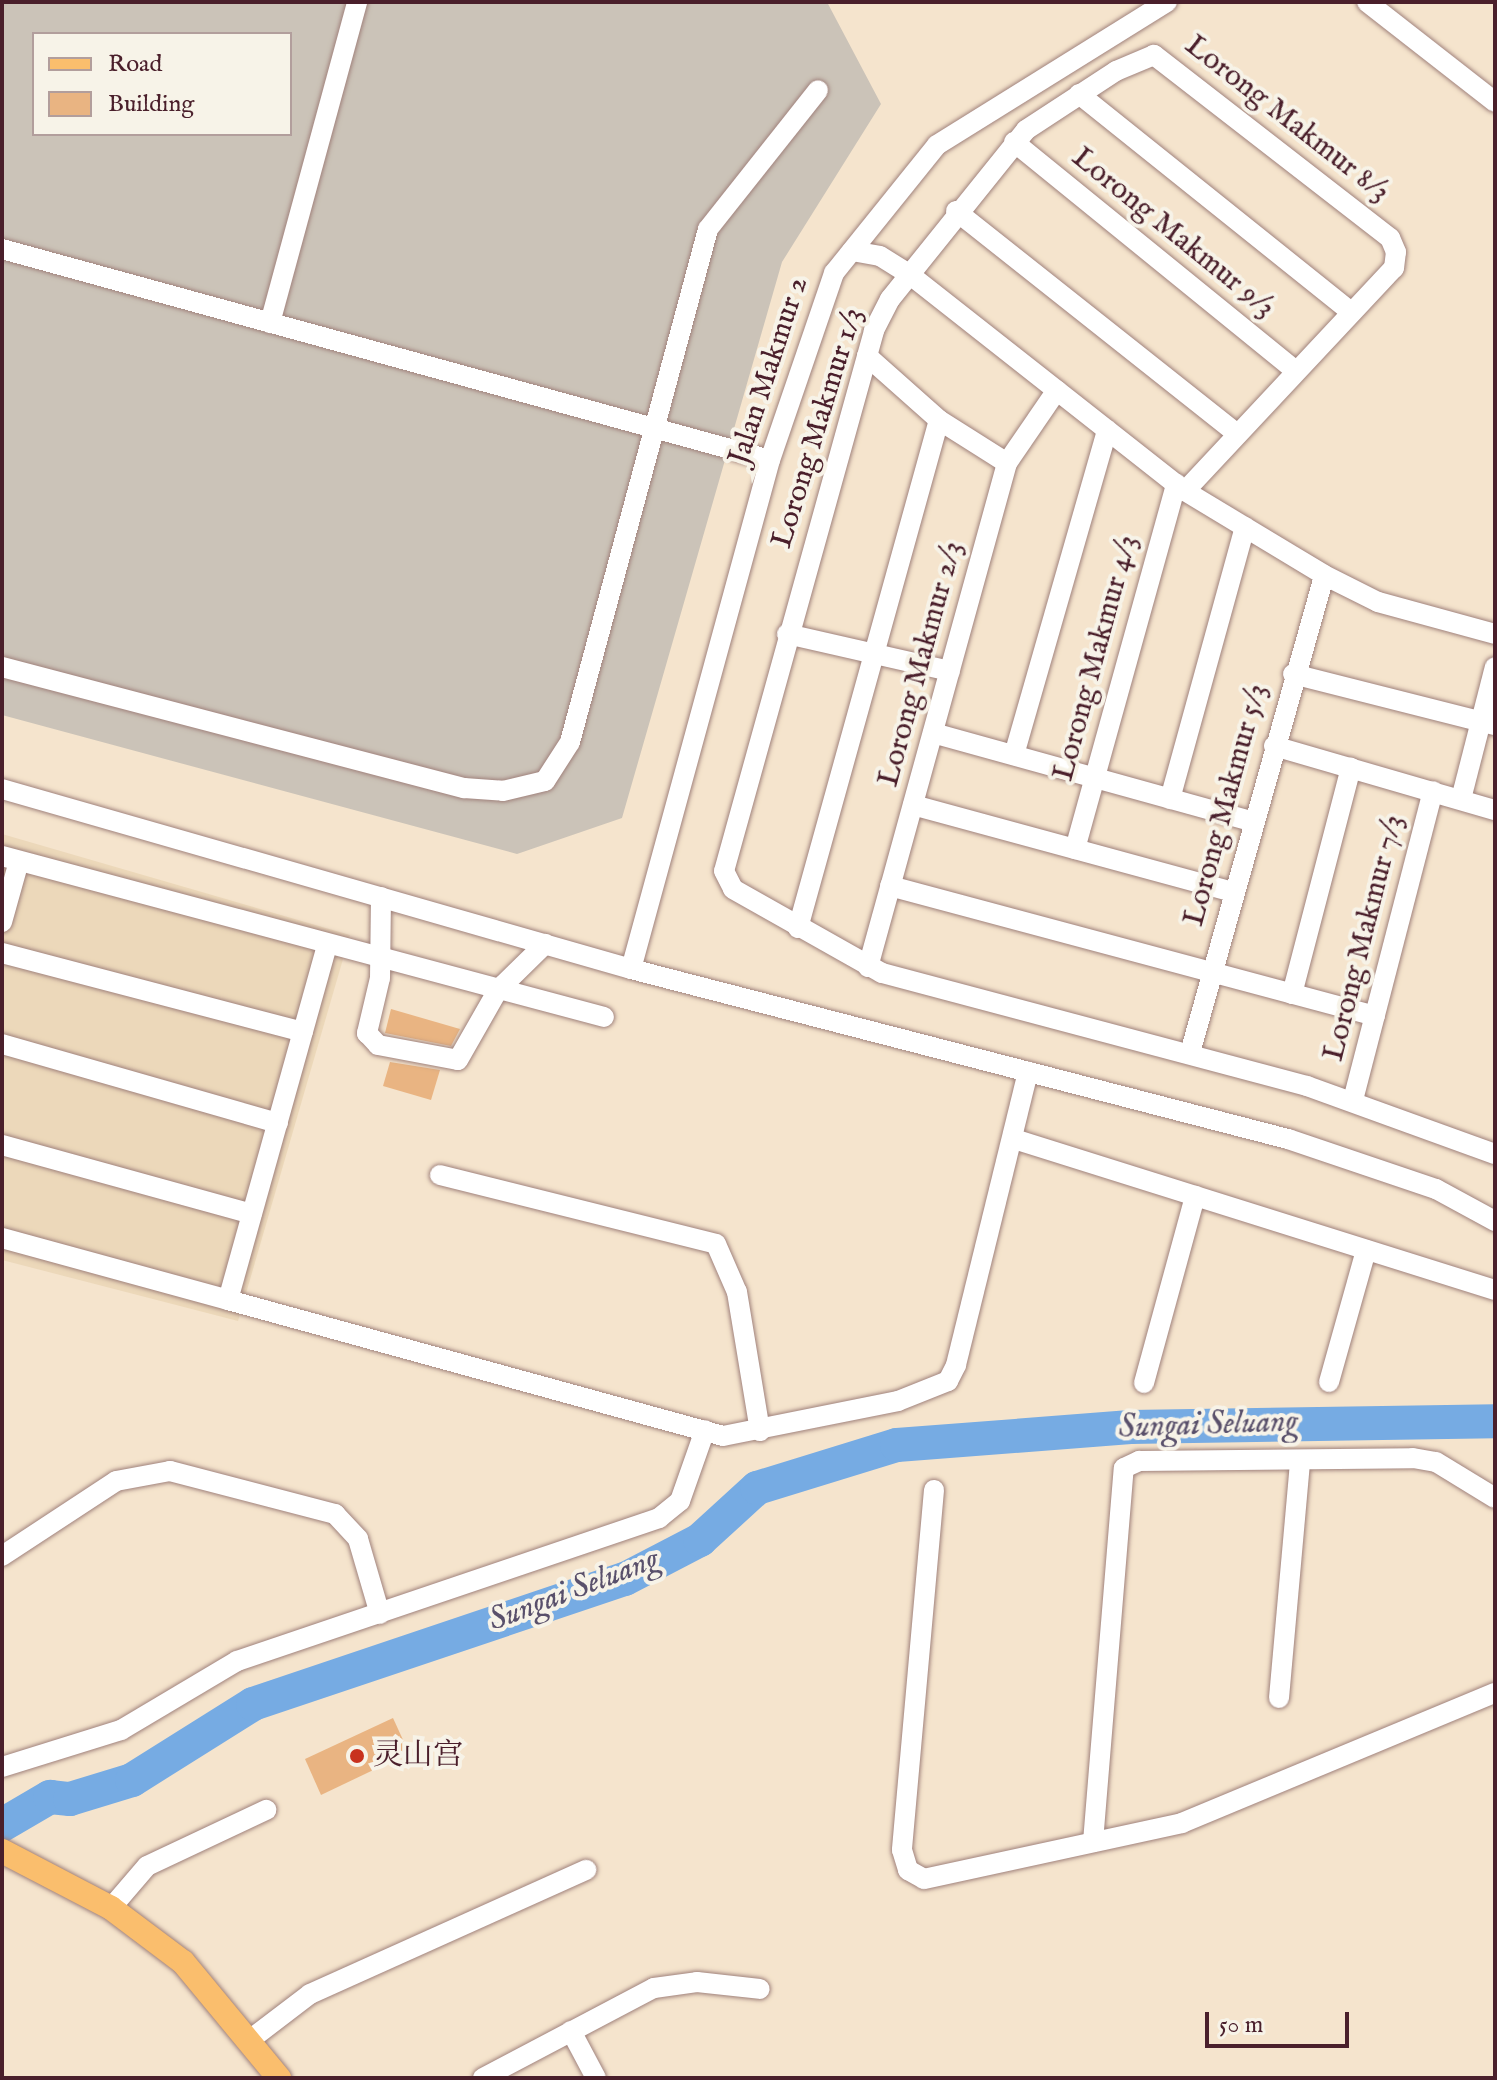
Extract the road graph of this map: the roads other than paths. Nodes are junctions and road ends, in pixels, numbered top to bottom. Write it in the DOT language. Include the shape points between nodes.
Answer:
graph roads {
  1 [pos="357,2"];
  2 [pos="1167,2"];
  3 [pos="1367,2"];
  4 [pos="1144,57"];
  5 [pos="818,90"];
  6 [pos="1079,94"];
  7 [pos="1495,102"];
  8 [pos="1014,142"];
  9 [pos="956,211"];
  10 [pos="2,249"];
  11 [pos="852,251"];
  12 [pos="909,274"];
  13 [pos="1351,312"];
  14 [pos="270,323"];
  15 [pos="867,356"];
  16 [pos="1295,370"];
  17 [pos="1057,390"];
  18 [pos="939,420"];
  19 [pos="652,429"];
  20 [pos="1107,430"];
  21 [pos="1237,434"];
  22 [pos="770,460"];
  23 [pos="1007,463"];
  24 [pos="1180,487"];
  25 [pos="1245,527"];
  26 [pos="1324,575"];
  27 [pos="787,634"];
  28 [pos="1495,634"];
  29 [pos="873,652"];
  30 [pos="2,667"];
  31 [pos="1495,667"];
  32 [pos="950,671"];
  33 [pos="1293,674"];
  34 [pos="1488,723"];
  35 [pos="933,733"];
  36 [pos="1274,746"];
  37 [pos="1014,755"];
  38 [pos="1351,768"];
  39 [pos="1095,778"];
  40 [pos="2,789"];
  41 [pos="1433,791"];
  42 [pos="1170,799"];
  43 [pos="1461,799"];
  44 [pos="913,805"];
  45 [pos="1495,810"];
  46 [pos="1253,822"];
  47 [pos="1075,849"];
  48 [pos="10,858"];
  49 [pos="890,886"];
  50 [pos="1234,892"];
  51 [pos="381,897"];
  52 [pos="2,922"];
  53 [pos="798,928"];
  54 [pos="545,944"];
  55 [pos="327,946"];
  56 [pos="2,953"];
  57 [pos="378,959"];
  58 [pos="868,967"];
  59 [pos="631,969"];
  60 [pos="1212,972"];
  61 [pos="498,990"];
  62 [pos="1292,994"];
  63 [pos="1375,1016"];
  64 [pos="604,1017"];
  65 [pos="303,1032"];
  66 [pos="2,1044"];
  67 [pos="1190,1053"];
  68 [pos="1028,1072"];
  69 [pos="1353,1100"];
  70 [pos="278,1123"];
  71 [pos="1014,1139"];
  72 [pos="2,1145"];
  73 [pos="1495,1154"];
  74 [pos="440,1175"];
  75 [pos="1195,1196"];
  76 [pos="252,1214"];
  77 [pos="1495,1221"];
  78 [pos="2,1238"];
  79 [pos="1366,1250"];
  80 [pos="1495,1290"];
  81 [pos="228,1300"];
  82 [pos="1329,1382"];
  83 [pos="1144,1383"];
  84 [pos="705,1430"];
  85 [pos="760,1431"];
  86 [pos="1300,1463"];
  87 [pos="934,1490"];
  88 [pos="1495,1498"];
  89 [pos="2,1556"];
  90 [pos="380,1614"];
  91 [pos="1495,1693"];
  92 [pos="1279,1698"];
  93 [pos="2,1767"];
  94 [pos="266,1810"];
  95 [pos="1093,1842"];
  96 [pos="2,1851"];
  97 [pos="586,1870"];
  98 [pos="111,1908"];
  99 [pos="760,1989"];
  100 [pos="571,2031"];
  101 [pos="251,2039"];
  102 [pos="279,2078"];
  103 [pos="483,2078"];
  104 [pos="596,2078"];
  1 -- 14 [label="street"];
  2 -- 11 [label="street, Jalan Makmur 2" via="937,145"];
  3 -- 7 [label="street"];
  4 -- 6 [label="street, Lorong Makmur 1/3"];
  4 -- 13 [label="street, Lorong Makmur 8/3" via="1168,59 1390,238 1394,268"];
  5 -- 19 [label="street" via="708,229"];
  6 -- 8 [label="street, Lorong Makmur 1/3"];
  6 -- 13 [label="street"];
  8 -- 9 [label="street, Lorong Makmur 1/3"];
  8 -- 16 [label="street, Lorong Makmur 9/3"];
  9 -- 12 [label="street, Lorong Makmur 1/3"];
  9 -- 21 [label="street"];
  10 -- 14 [label="street"];
  11 -- 12 [label="street" via="880,256"];
  11 -- 22 [label="street, Jalan Makmur 2" via="812,321"];
  12 -- 15 [label="street, Lorong Makmur 1/3"];
  12 -- 17 [label="street"];
  13 -- 16 [label="street"];
  14 -- 19 [label="street"];
  15 -- 18 [label="street"];
  15 -- 27 [label="street, Lorong Makmur 1/3"];
  16 -- 21 [label="street"];
  17 -- 20 [label="street"];
  17 -- 23 [label="street, Lorong Makmur 2/3"];
  18 -- 23 [label="street"];
  18 -- 29 [label="street"];
  19 -- 22 [label="street"];
  19 -- 30 [label="street" via="570,742 560,767 527,788 464,788"];
  20 -- 24 [label="street"];
  20 -- 37 [label="street"];
  21 -- 24 [label="street"];
  22 -- 59 [label="street, Jalan Makmur 2"];
  23 -- 32 [label="street, Lorong Makmur 2/3"];
  24 -- 25 [label="street"];
  24 -- 39 [label="street, Lorong Makmur 4/3"];
  25 -- 26 [label="street"];
  25 -- 42 [label="street"];
  26 -- 28 [label="street" via="1378,602"];
  26 -- 33 [label="street, Lorong Makmur 5/3"];
  27 -- 29 [label="street"];
  27 -- 53 [label="street, Lorong Makmur 1/3" via="724,871 733,889"];
  29 -- 32 [label="street"];
  29 -- 53 [label="street"];
  31 -- 34 [label="street"];
  32 -- 35 [label="street, Lorong Makmur 2/3"];
  33 -- 34 [label="street"];
  33 -- 36 [label="street, Lorong Makmur 5/3"];
  34 -- 43 [label="street"];
  35 -- 37 [label="street"];
  35 -- 44 [label="street, Lorong Makmur 2/3"];
  36 -- 38 [label="street"];
  36 -- 46 [label="street, Lorong Makmur 5/3"];
  37 -- 39 [label="street"];
  38 -- 41 [label="street"];
  38 -- 62 [label="street"];
  39 -- 42 [label="street"];
  39 -- 47 [label="street, Lorong Makmur 4/3"];
  40 -- 51 [label="street"];
  41 -- 43 [label="street"];
  41 -- 63 [label="street, Lorong Makmur 7/3"];
  42 -- 46 [label="street"];
  43 -- 45 [label="street"];
  44 -- 47 [label="street"];
  44 -- 49 [label="street, Lorong Makmur 2/3"];
  46 -- 50 [label="street, Lorong Makmur 5/3"];
  47 -- 50 [label="street"];
  48 -- 52 [label="street"];
  48 -- 55 [label="street"];
  49 -- 58 [label="street, Lorong Makmur 2/3"];
  49 -- 60 [label="street"];
  50 -- 60 [label="street, Lorong Makmur 5/3"];
  51 -- 54 [label="street"];
  51 -- 57 [label="street"];
  53 -- 58 [label="street"];
  54 -- 59 [label="street"];
  54 -- 61 [label="street"];
  55 -- 57 [label="street"];
  55 -- 65 [label="street"];
  56 -- 65 [label="street"];
  57 -- 61 [label="street"];
  57 -- 61 [label="street" via="367,1033 378,1045 452,1062"];
  58 -- 67 [label="street"];
  59 -- 68 [label="street"];
  60 -- 62 [label="street"];
  60 -- 67 [label="street, Lorong Makmur 5/3"];
  61 -- 64 [label="street"];
  62 -- 63 [label="street"];
  63 -- 69 [label="street, Lorong Makmur 7/3"];
  65 -- 70 [label="street"];
  66 -- 70 [label="street"];
  67 -- 69 [label="street"];
  68 -- 71 [label="street"];
  68 -- 77 [label="street" via="1288,1139 1436,1189"];
  69 -- 73 [label="street"];
  70 -- 76 [label="street"];
  71 -- 75 [label="street"];
  71 -- 85 [label="street" via="948,1381 898,1401"];
  72 -- 76 [label="street"];
  74 -- 85 [label="street" via="716,1244 737,1292"];
  75 -- 79 [label="street"];
  75 -- 83 [label="street"];
  76 -- 81 [label="street"];
  78 -- 81 [label="street"];
  79 -- 80 [label="street"];
  79 -- 82 [label="street"];
  81 -- 84 [label="street"];
  84 -- 85 [label="street"];
  84 -- 90 [label="street" via="680,1501 659,1518"];
  86 -- 88 [label="street" via="1436,1462"];
  86 -- 92 [label="street"];
  86 -- 95 [label="street" via="1139,1461 1124,1468"];
  87 -- 95 [label="street" via="902,1850 908,1870 924,1879"];
  89 -- 90 [label="street" via="116,1481 146,1470 170,1471 335,1514 358,1539"];
  90 -- 93 [label="street" via="237,1661 90,1742"];
  91 -- 95 [label="street" via="1212,1813"];
  94 -- 98 [label="street" via="147,1866"];
  96 -- 98 [label="main road"];
  97 -- 101 [label="street" via="310,1994"];
  98 -- 101 [label="main road" via="183,1962"];
  99 -- 100 [label="street" via="677,1983"];
  100 -- 103 [label="street"];
  100 -- 104 [label="street"];
  101 -- 102 [label="main road"];
}
